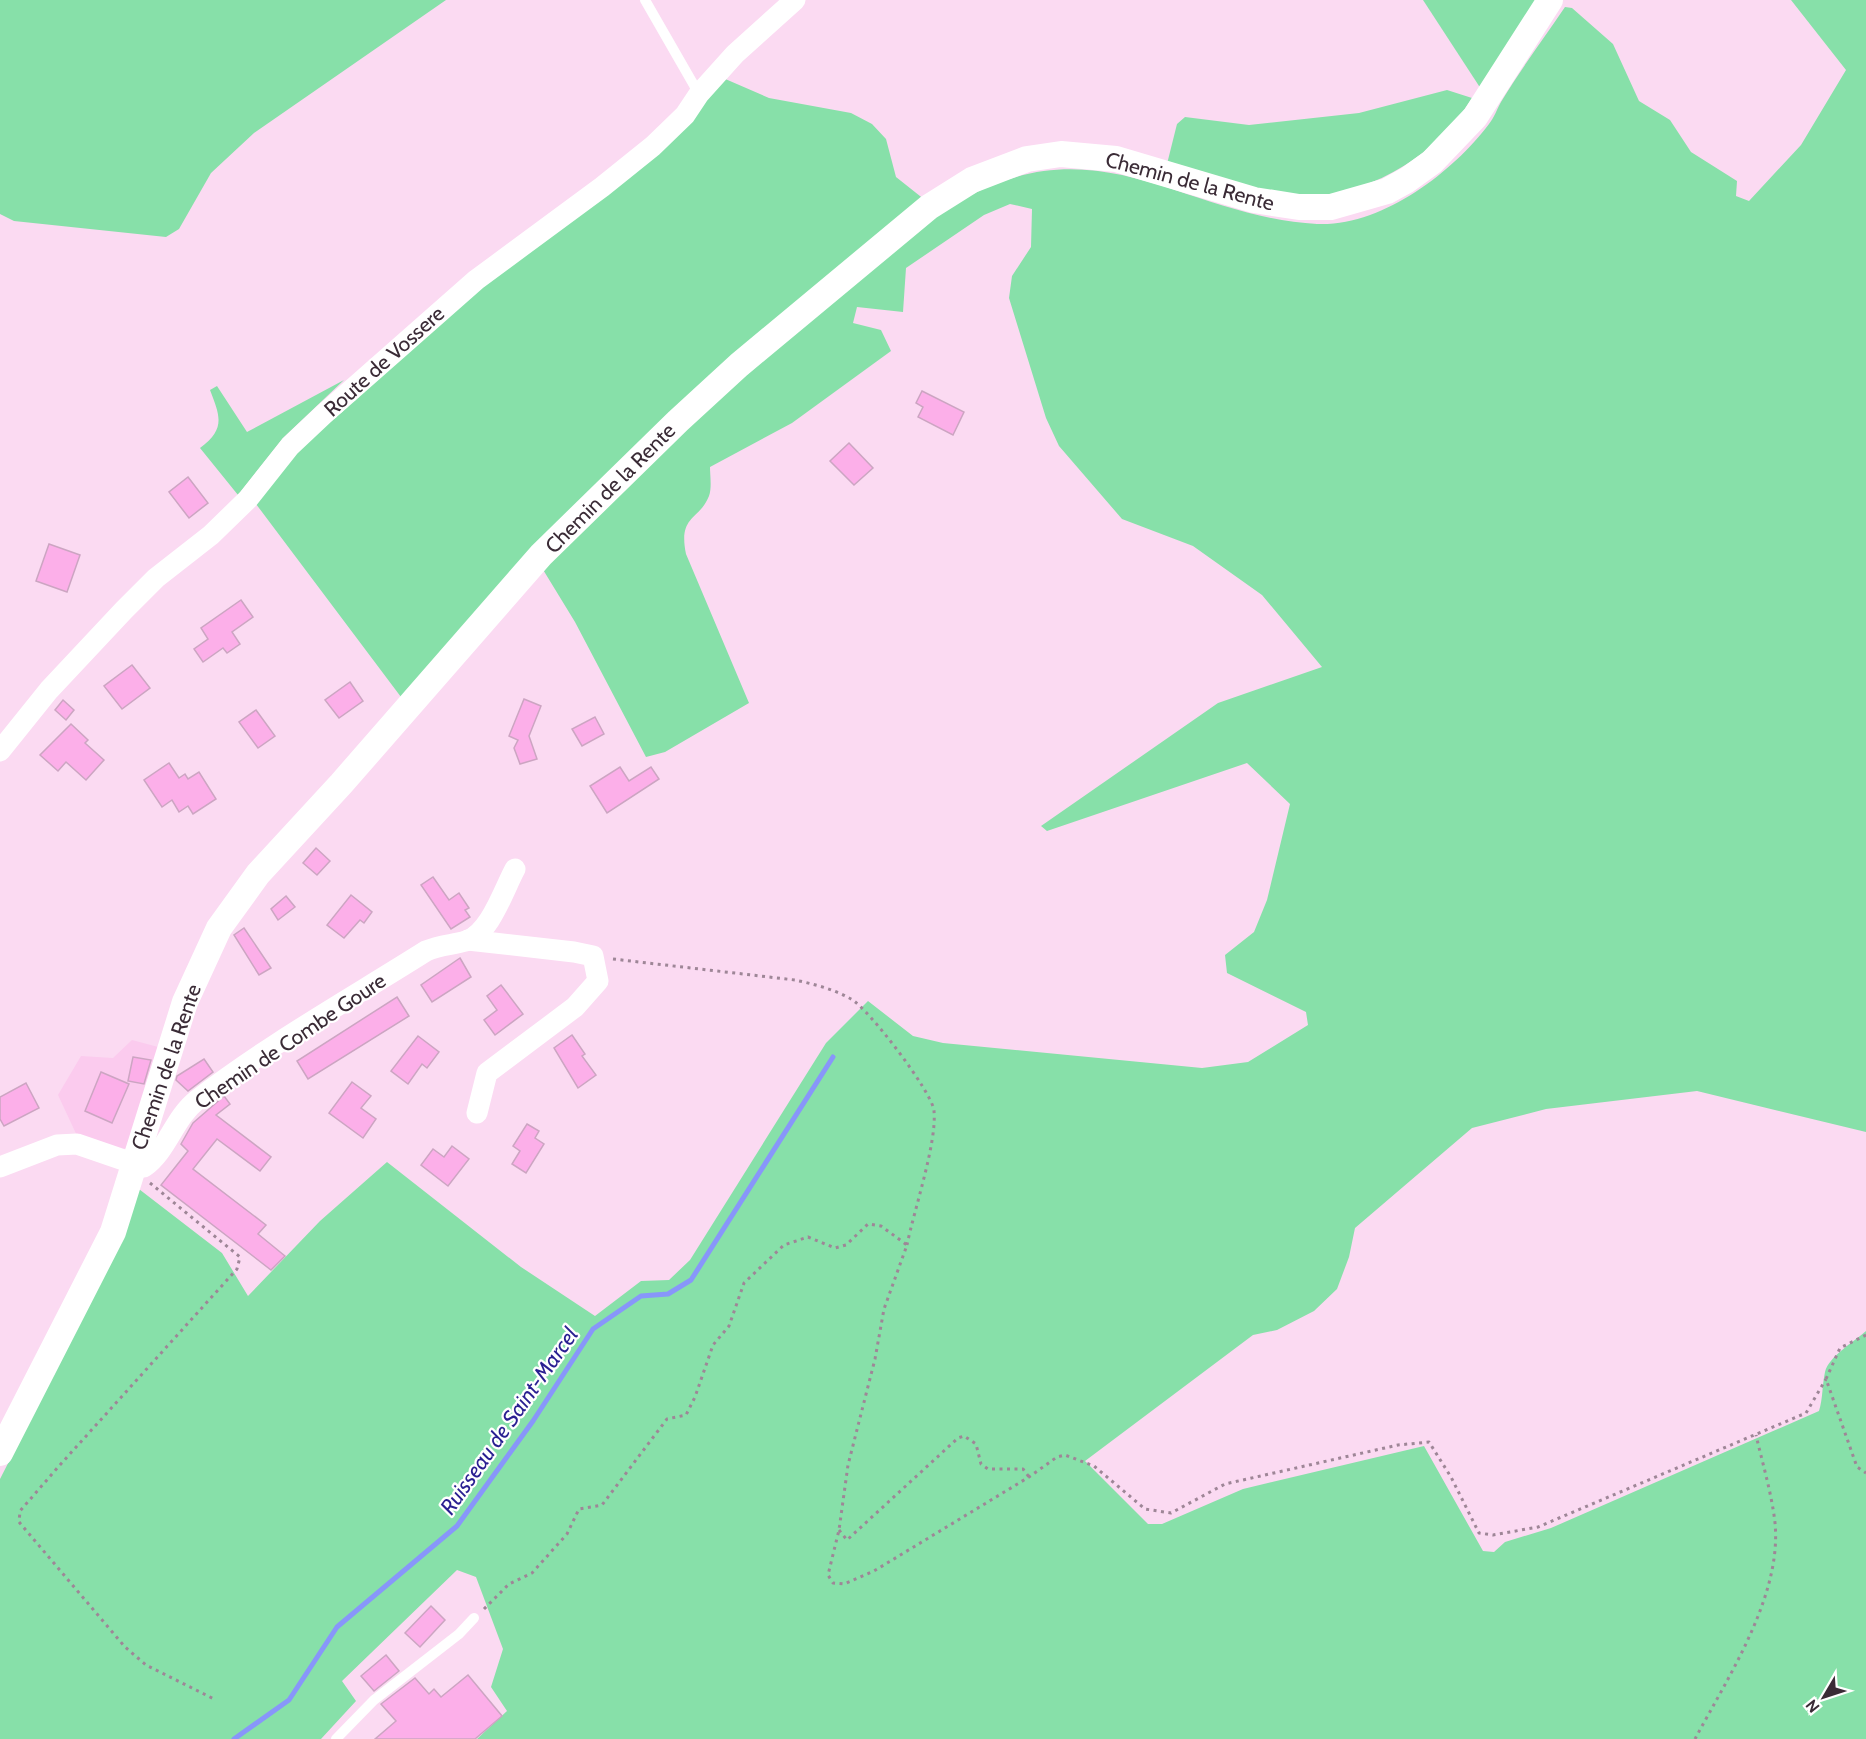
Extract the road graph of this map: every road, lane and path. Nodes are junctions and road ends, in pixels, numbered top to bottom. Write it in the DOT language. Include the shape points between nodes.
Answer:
graph roads {
  1 [pos="645,0"];
  2 [pos="795,0"];
  3 [pos="1550,0"];
  4 [pos="699,94"];
  5 [pos="0,751"];
  6 [pos="515,869"];
  7 [pos="468,940"];
  8 [pos="593,957"];
  9 [pos="477,1113"];
  10 [pos="138,1166"];
  11 [pos="0,1167"];
  12 [pos="907,1245"];
  13 [pos="1866,1335"];
  14 [pos="1826,1379"];
  15 [pos="1756,1435"];
  16 [pos="0,1453"];
  17 [pos="1866,1473"];
  18 [pos="1029,1477"];
  19 [pos="839,1530"];
  20 [pos="474,1618"];
  21 [pos="214,1699"];
  22 [pos="336,1739"];
  23 [pos="1695,1739"];
  1 -- 4 [label="lane"];
  2 -- 4 [label="street, Route de Vossere" via="735,54"];
  3 -- 10 [label="street, Chemin de la Rente" via="1475,117 1455,141 1407,180 1331,207 1278,205 1116,159 1061,154 1028,159 972,180 930,207 739,364 579,516 258,874 219,928 184,1002"];
  4 -- 5 [label="street, Route de Vossere" via="685,115 653,146 476,280 324,414 290,446 248,500 124,610 49,690"];
  6 -- 7 [label="street" via="490,920"];
  7 -- 8 [label="street, Chemin de Combe Goure"];
  7 -- 10 [label="street, Chemin de Combe Goure" via="426,951 225,1080 186,1111 154,1160"];
  8 -- 9 [label="street" via="598,981 575,1007 487,1073"];
  8 -- 12 [label="path" via="795,980 852,999 892,1040 935,1109 930,1149"];
  10 -- 11 [label="street" via="77,1144 57,1145"];
  10 -- 16 [label="street, Chemin de la Rente" via="113,1232"];
  10 -- 21 [label="path" via="146,1180 240,1257 237,1269 20,1511 19,1522 125,1647 146,1665"];
  12 -- 19 [label="path" via="884,1309 848,1465"];
  12 -- 20 [label="path" via="881,1226 868,1224 846,1245 835,1248 808,1238 784,1245 744,1283 729,1326 713,1345 686,1415 667,1419 602,1505 579,1509 567,1534 532,1573 509,1584"];
  13 -- 14 [label="path" via="1840,1348"];
  14 -- 15 [label="path" via="1806,1413"];
  14 -- 17 [label="path" via="1857,1467"];
  15 -- 18 [label="path" via="1539,1527 1493,1535 1479,1533 1429,1442 1398,1445 1225,1484 1171,1513 1145,1509 1094,1466 1065,1455"];
  15 -- 23 [label="path" via="1775,1517 1772,1567 1759,1620"];
  18 -- 19 [label="path" via="1023,1469 988,1469 981,1464 975,1444 964,1436 848,1540"];
  18 -- 19 [label="path" via="874,1571 844,1584 833,1583 828,1575"];
  20 -- 22 [label="lane" via="374,1700"];
}
